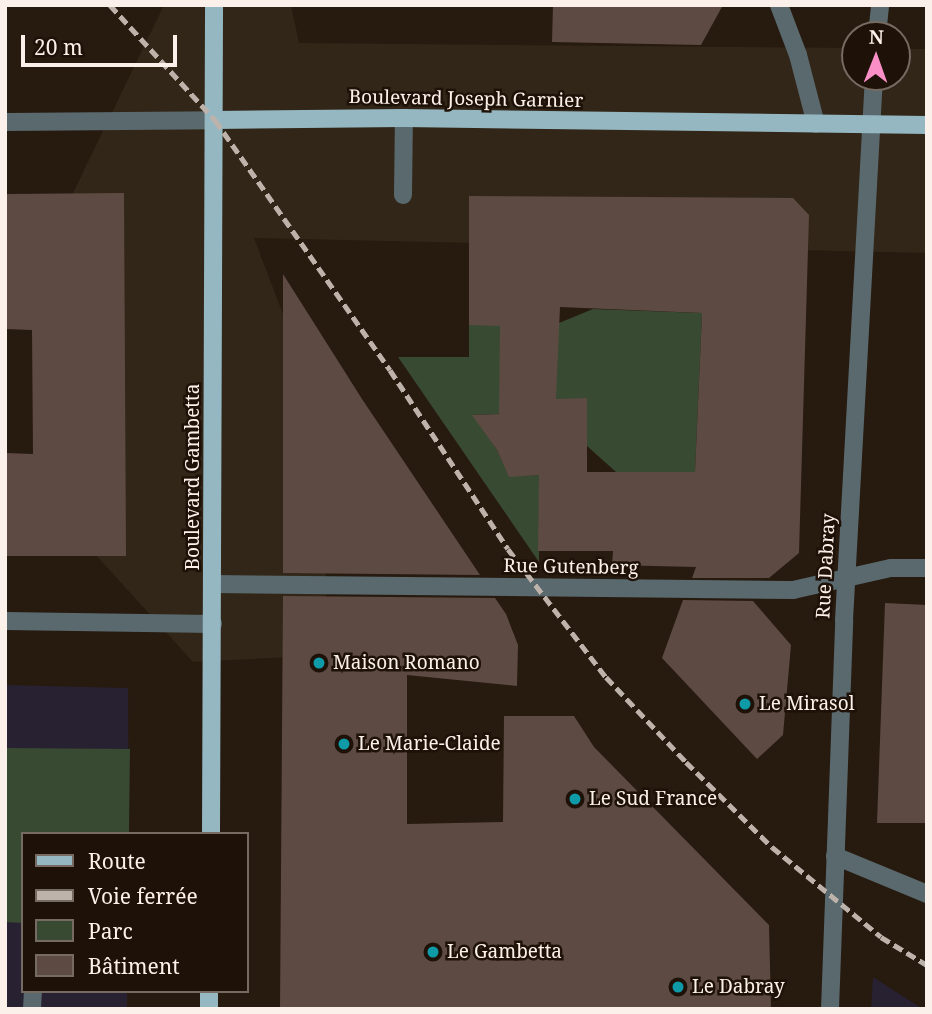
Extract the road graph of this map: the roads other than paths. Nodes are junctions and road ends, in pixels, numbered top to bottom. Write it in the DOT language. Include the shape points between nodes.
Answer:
graph roads {
  1 [pos="214,5"];
  2 [pos="779,5"];
  3 [pos="874,91"];
  4 [pos="404,118"];
  5 [pos="215,120"];
  6 [pos="5,121"];
  7 [pos="816,124"];
  8 [pos="873,125"];
  9 [pos="927,125"];
  10 [pos="403,195"];
  11 [pos="927,568"];
  12 [pos="847,578"];
  13 [pos="213,584"];
  14 [pos="5,621"];
  15 [pos="213,624"];
  16 [pos="211,832"];
  17 [pos="835,856"];
  18 [pos="927,894"];
  19 [pos="830,1009"];
  1 -- 5 [label="main road, Boulevard Gambetta"];
  2 -- 7 [label="street"];
  3 -- 8 [label="street, Rue Dabray"];
  4 -- 5 [label="main road, Boulevard Joseph Garnier"];
  4 -- 7 [label="main road, Boulevard Joseph Garnier"];
  4 -- 10 [label="street"];
  5 -- 6 [label="street, Boulevard Joseph Garnier"];
  5 -- 13 [label="main road, Boulevard Gambetta"];
  7 -- 8 [label="main road, Boulevard Joseph Garnier"];
  8 -- 9 [label="main road, Boulevard Joseph Garnier"];
  8 -- 12 [label="street, Rue Dabray"];
  11 -- 12 [label="street, Rue Gutenberg" via="891,568"];
  12 -- 13 [label="street, Rue Gutenberg" via="793,590"];
  12 -- 17 [label="street, Rue Dabray"];
  13 -- 15 [label="main road, Boulevard Gambetta"];
  14 -- 15 [label="street"];
  15 -- 16 [label="main road, Boulevard Gambetta"];
  17 -- 18 [label="street"];
  17 -- 19 [label="street, Rue Dabray"];
}
